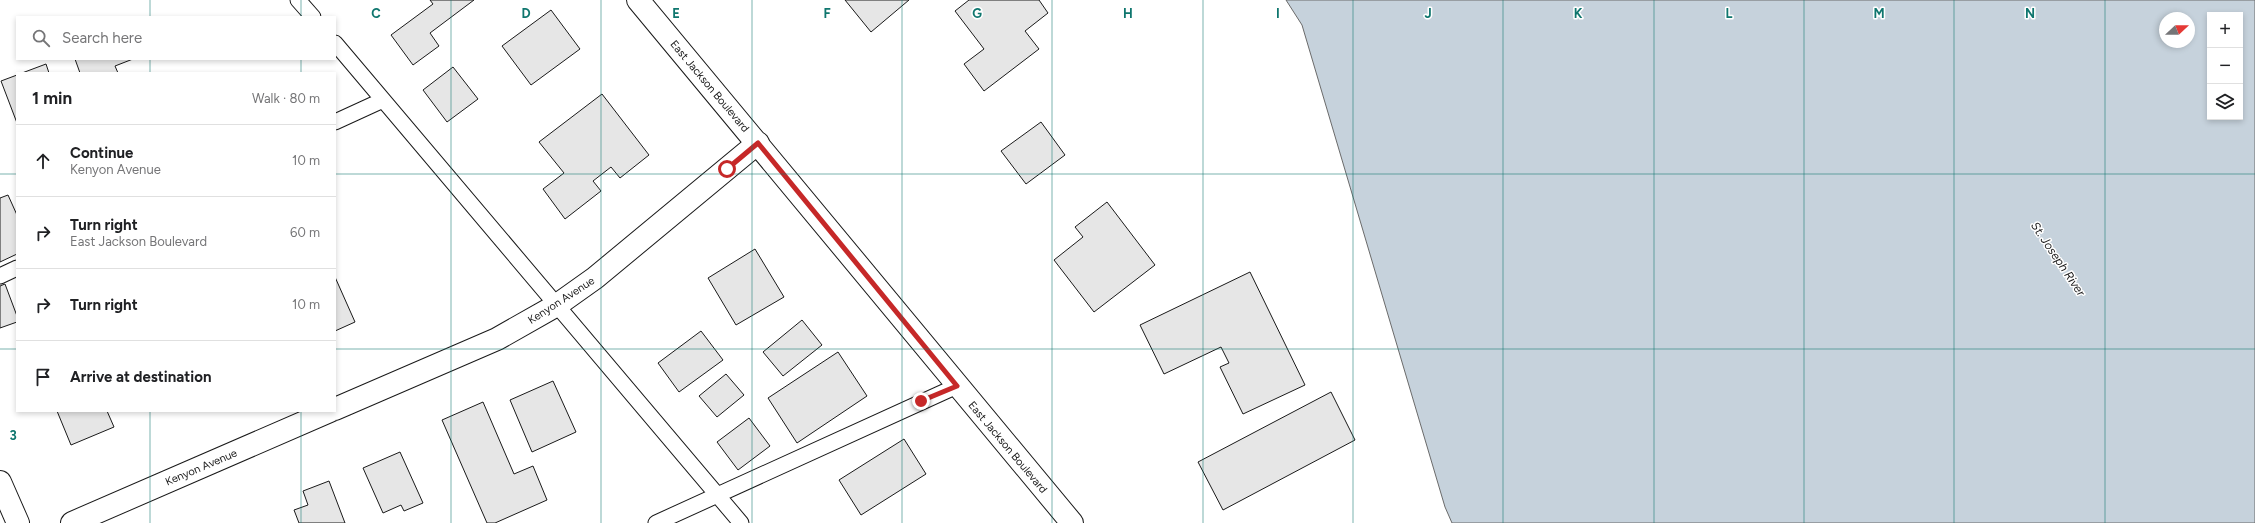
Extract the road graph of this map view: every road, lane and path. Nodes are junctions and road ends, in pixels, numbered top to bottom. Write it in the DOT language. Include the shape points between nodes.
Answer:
graph roads {
  1 [pos="298,0"];
  2 [pos="638,0"];
  3 [pos="312,16"];
  4 [pos="336,44"];
  5 [pos="383,100"];
  6 [pos="336,122"];
  7 [pos="758,143"];
  8 [pos="16,268"];
  9 [pos="0,276"];
  10 [pos="557,305"];
  11 [pos="957,386"];
  12 [pos="336,409"];
  13 [pos="328,412"];
  14 [pos="0,482"];
  15 [pos="717,495"];
  16 [pos="18,523"];
  17 [pos="72,523"];
  18 [pos="656,523"];
  19 [pos="741,523"];
  20 [pos="1072,523"];
  1 -- 3 [label="lane"];
  2 -- 7 [label="street, East Jackson Boulevard"];
  4 -- 5 [label="lane"];
  5 -- 6 [label="lane"];
  5 -- 10 [label="lane"];
  7 -- 10 [label="street, Kenyon Avenue" via="595,278"];
  7 -- 11 [label="street, East Jackson Boulevard"];
  8 -- 9 [label="lane"];
  10 -- 12 [label="street, Kenyon Avenue" via="497,339"];
  10 -- 15 [label="lane"];
  11 -- 15 [label="lane"];
  11 -- 20 [label="street, East Jackson Boulevard"];
  13 -- 17 [label="street, Kenyon Avenue"];
  14 -- 16 [label="street"];
  15 -- 18 [label="lane"];
  15 -- 19 [label="lane"];
}
